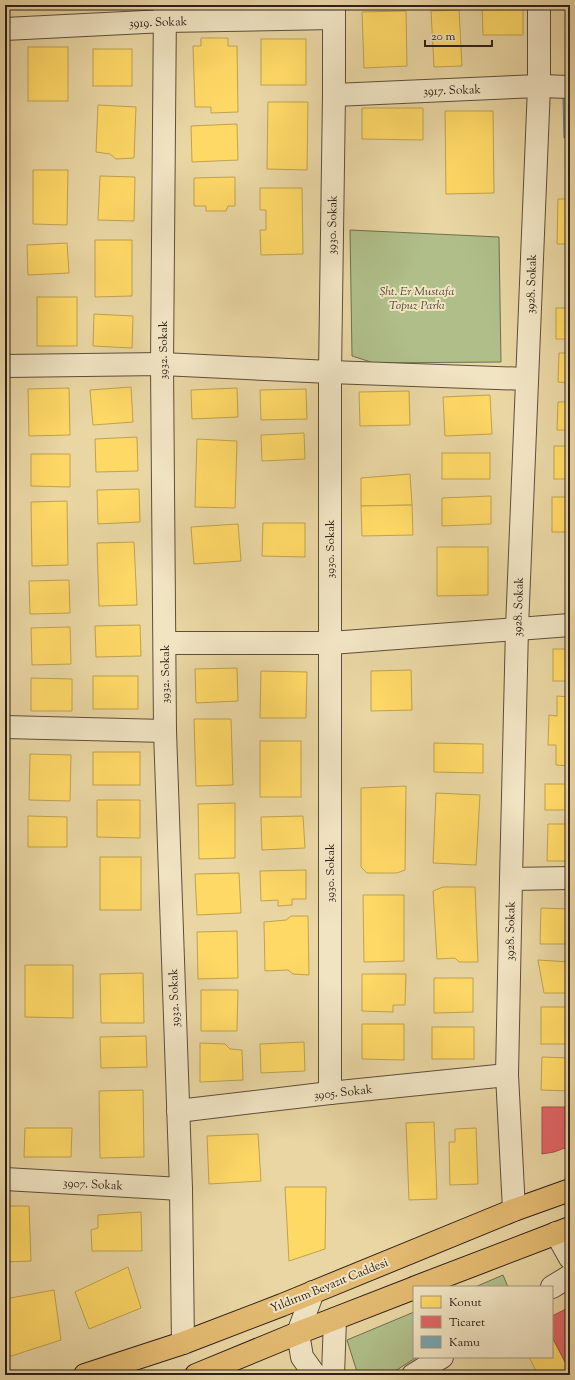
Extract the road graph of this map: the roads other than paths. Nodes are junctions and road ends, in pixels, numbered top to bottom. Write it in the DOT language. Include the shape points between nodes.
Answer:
graph roads {
  1 [pos="539,5"];
  2 [pos="334,11"];
  3 [pos="165,13"];
  4 [pos="5,29"];
  5 [pos="539,86"];
  6 [pos="570,87"];
  7 [pos="334,95"];
  8 [pos="162,364"];
  9 [pos="5,366"];
  10 [pos="330,372"];
  11 [pos="527,379"];
  12 [pos="570,625"];
  13 [pos="517,628"];
  14 [pos="165,643"];
  15 [pos="330,643"];
  16 [pos="5,727"];
  17 [pos="165,731"];
  18 [pos="570,878"];
  19 [pos="511,879"];
  20 [pos="507,1075"];
  21 [pos="330,1093"];
  22 [pos="178,1111"];
  23 [pos="5,1179"];
  24 [pos="181,1189"];
  25 [pos="570,1190"];
  26 [pos="514,1210"];
  27 [pos="563,1230"];
  28 [pos="570,1258"];
  29 [pos="570,1276"];
  30 [pos="418,1286"];
  31 [pos="553,1286"];
  32 [pos="413,1288"];
  33 [pos="313,1292"];
  34 [pos="335,1319"];
  35 [pos="298,1333"];
  36 [pos="184,1343"];
  37 [pos="440,1358"];
  38 [pos="85,1375"];
  39 [pos="196,1375"];
  40 [pos="315,1375"];
  41 [pos="334,1375"];
  42 [pos="413,1375"];
  1 -- 5 [label="street, 3928. Sokak"];
  2 -- 3 [label="street, 3919. Sokak"];
  2 -- 7 [label="street, 3930. Sokak"];
  3 -- 4 [label="street, 3919. Sokak"];
  3 -- 8 [label="street, 3932. Sokak"];
  5 -- 6 [label="street, 3917. Sokak"];
  5 -- 7 [label="street, 3917. Sokak"];
  5 -- 11 [label="street, 3928. Sokak"];
  7 -- 10 [label="street, 3930. Sokak"];
  8 -- 9 [label="street"];
  8 -- 10 [label="street"];
  8 -- 14 [label="street, 3932. Sokak"];
  10 -- 11 [label="street"];
  10 -- 15 [label="street, 3930. Sokak"];
  11 -- 13 [label="street, 3928. Sokak"];
  12 -- 13 [label="street"];
  13 -- 15 [label="street"];
  13 -- 19 [label="street, 3928. Sokak"];
  14 -- 15 [label="street"];
  14 -- 17 [label="street, 3932. Sokak"];
  15 -- 21 [label="street, 3930. Sokak"];
  16 -- 17 [label="street"];
  17 -- 22 [label="street, 3932. Sokak"];
  18 -- 19 [label="street"];
  19 -- 20 [label="street, 3928. Sokak"];
  20 -- 21 [label="street, 3905. Sokak"];
  20 -- 26 [label="street, 3928. Sokak"];
  21 -- 22 [label="street, 3905. Sokak"];
  22 -- 24 [label="street, 3932. Sokak"];
  23 -- 24 [label="street, 3907. Sokak"];
  24 -- 36 [label="street, 3932. Sokak"];
  25 -- 26 [label="main road, Yıldırım Beyazıt Caddesi"];
  26 -- 33 [label="main road, Yıldırım Beyazıt Caddesi"];
  27 -- 28 [label="street"];
  27 -- 30 [label="main road"];
  29 -- 31 [label="street"];
  32 -- 34 [label="main road"];
  33 -- 35 [label="street"];
  33 -- 36 [label="main road, Yıldırım Beyazıt Caddesi"];
  34 -- 35 [label="main road"];
  34 -- 41 [label="street"];
  35 -- 39 [label="main road"];
  35 -- 40 [label="street" via="302,1357"];
  36 -- 38 [label="main road, Yıldırım Beyazıt Caddesi"];
  37 -- 42 [label="street"];
}
